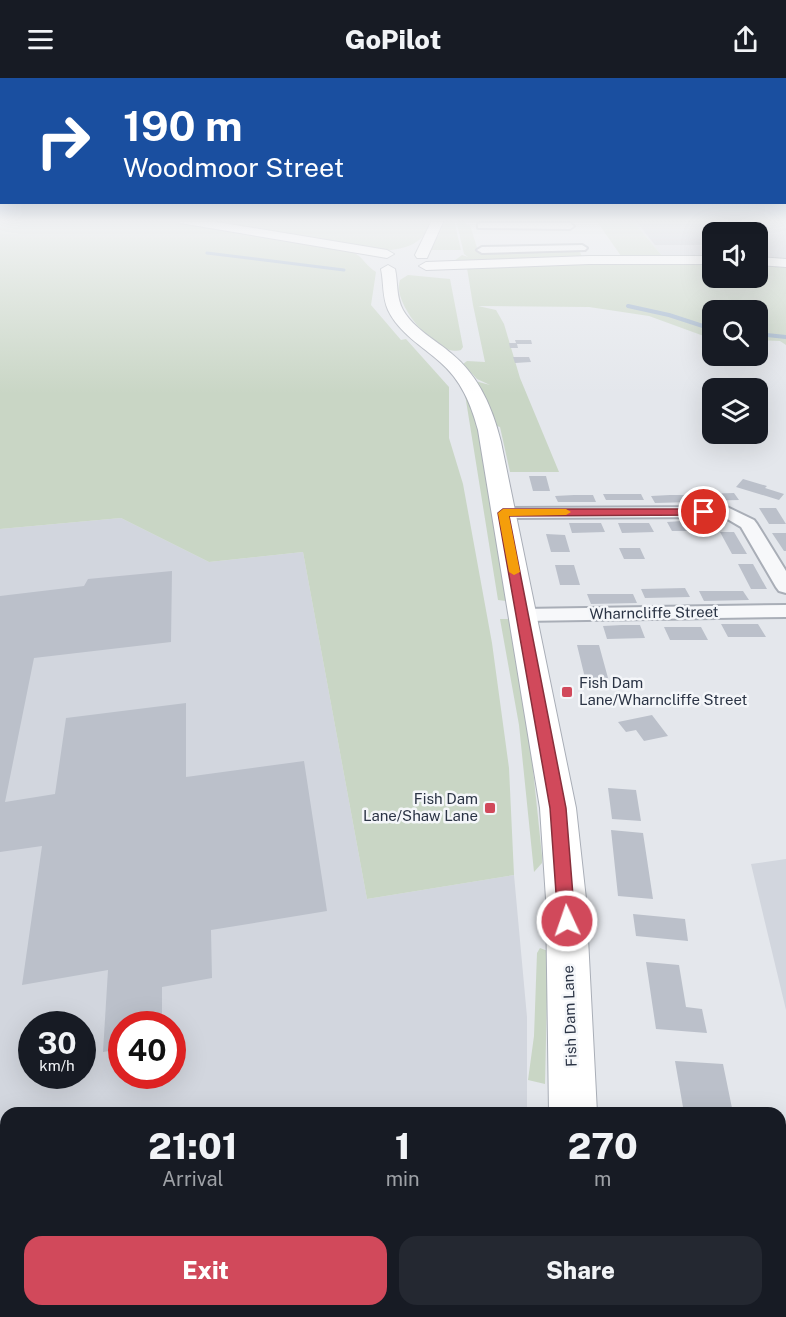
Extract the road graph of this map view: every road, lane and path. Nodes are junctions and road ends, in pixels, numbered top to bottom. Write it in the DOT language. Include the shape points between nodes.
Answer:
graph roads {
  1 [pos="396,278"];
  2 [pos="503,513"];
  3 [pos="786,587"];
  4 [pos="786,611"];
  5 [pos="522,615"];
  6 [pos="573,1107"];
  1 -- 2 [label="street, Fish Dam Lane" via="389,290 396,311 466,380 483,409"];
  2 -- 3 [label="street" via="727,512 748,524"];
  2 -- 5 [label="street, Fish Dam Lane"];
  4 -- 5 [label="street, Wharncliffe Street"];
  5 -- 6 [label="street, Fish Dam Lane" via="558,808 566,899"];
}
